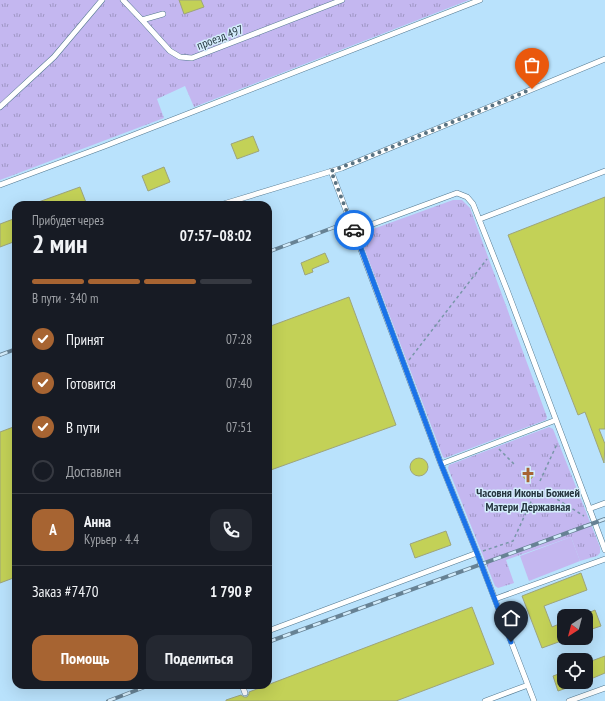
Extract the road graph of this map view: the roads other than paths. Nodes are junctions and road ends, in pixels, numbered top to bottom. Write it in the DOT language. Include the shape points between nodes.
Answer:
graph roads {
  1 [pos="102,0"];
  2 [pos="123,0"];
  3 [pos="342,0"];
  4 [pos="480,0"];
  5 [pos="163,14"];
  6 [pos="142,20"];
  7 [pos="605,59"];
  8 [pos="0,107"];
  9 [pos="331,171"];
  10 [pos="605,171"];
  11 [pos="0,186"];
  12 [pos="233,201"];
  13 [pos="480,219"];
  14 [pos="354,231"];
  15 [pos="556,420"];
  16 [pos="441,464"];
  17 [pos="605,503"];
  18 [pos="589,509"];
  19 [pos="605,550"];
  20 [pos="477,553"];
  21 [pos="605,559"];
  22 [pos="495,599"];
  23 [pos="272,630"];
  24 [pos="528,686"];
  25 [pos="605,688"];
  26 [pos="244,689"];
  27 [pos="245,693"];
  28 [pos="485,701"];
  29 [pos="534,701"];
  30 [pos="569,701"];
  1 -- 8 [label="lane" via="54,57"];
  2 -- 6 [label="lane, проезд 497"];
  3 -- 6 [label="lane, проезд 497" via="192,58 180,57 170,51"];
  4 -- 11 [label="lane"];
  5 -- 6 [label="lane"];
  7 -- 9 [label="lane"];
  9 -- 12 [label="lane"];
  9 -- 14 [label="lane"];
  10 -- 13 [label="lane"];
  13 -- 14 [label="lane" via="473,204 467,197 458,193"];
  13 -- 15 [label="lane"];
  14 -- 16 [label="lane"];
  15 -- 16 [label="lane"];
  15 -- 18 [label="lane"];
  16 -- 20 [label="lane"];
  17 -- 18 [label="lane"];
  18 -- 19 [label="lane"];
  20 -- 22 [label="lane"];
  20 -- 23 [label="lane"];
  21 -- 22 [label="lane"];
  22 -- 24 [label="lane"];
  24 -- 28 [label="lane"];
  24 -- 29 [label="lane"];
  25 -- 30 [label="lane"];
  26 -- 27 [label="lane"];
}
